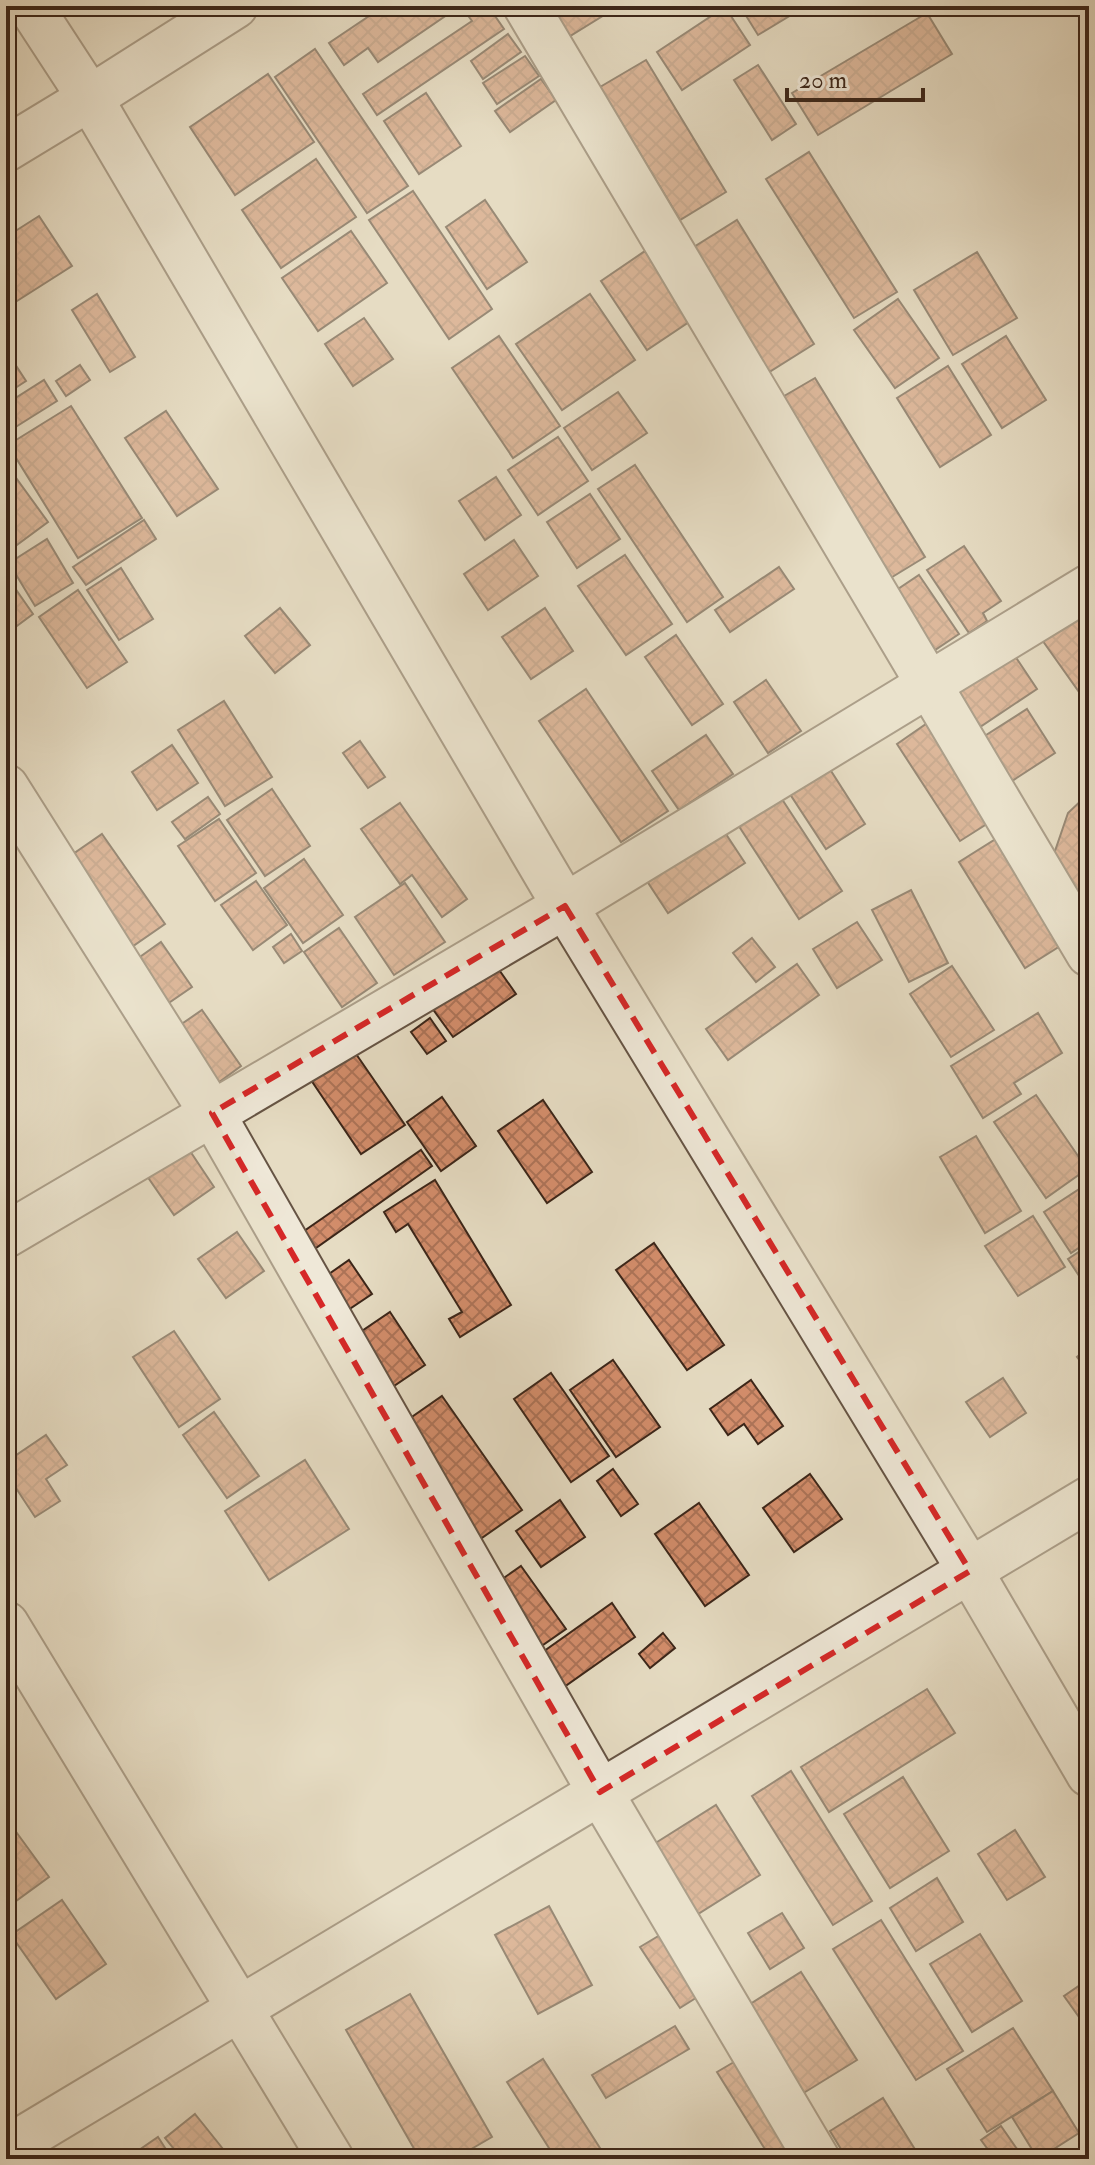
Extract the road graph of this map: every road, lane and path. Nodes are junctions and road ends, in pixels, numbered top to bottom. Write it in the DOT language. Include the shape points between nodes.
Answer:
graph roads {
  1 [pos="30,6"];
  2 [pos="235,6"];
  3 [pos="526,6"];
  4 [pos="90,98"];
  5 [pos="6,149"];
  6 [pos="1089,587"];
  7 [pos="928,684"];
  8 [pos="6,787"];
  9 [pos="565,906"];
  10 [pos="1089,954"];
  11 [pos="212,1113"];
  12 [pos="6,1235"];
  13 [pos="1089,1499"];
  14 [pos="970,1571"];
  15 [pos="6,1624"];
  16 [pos="1089,1774"];
  17 [pos="600,1792"];
  18 [pos="240,2009"];
  19 [pos="6,2149"];
  20 [pos="331,2159"];
  21 [pos="817,2159"];
  1 -- 4 [label="street"];
  2 -- 4 [label="street"];
  3 -- 7 [label="street"];
  4 -- 5 [label="street"];
  4 -- 9 [label="street"];
  6 -- 7 [label="street"];
  7 -- 9 [label="street"];
  7 -- 10 [label="street"];
  8 -- 11 [label="street"];
  9 -- 11 [label="street"];
  9 -- 14 [label="street"];
  11 -- 12 [label="street"];
  11 -- 17 [label="street"];
  13 -- 14 [label="street"];
  14 -- 16 [label="street"];
  14 -- 17 [label="street"];
  15 -- 18 [label="street"];
  17 -- 18 [label="street"];
  17 -- 21 [label="street"];
  18 -- 19 [label="street"];
  18 -- 20 [label="street"];
}
